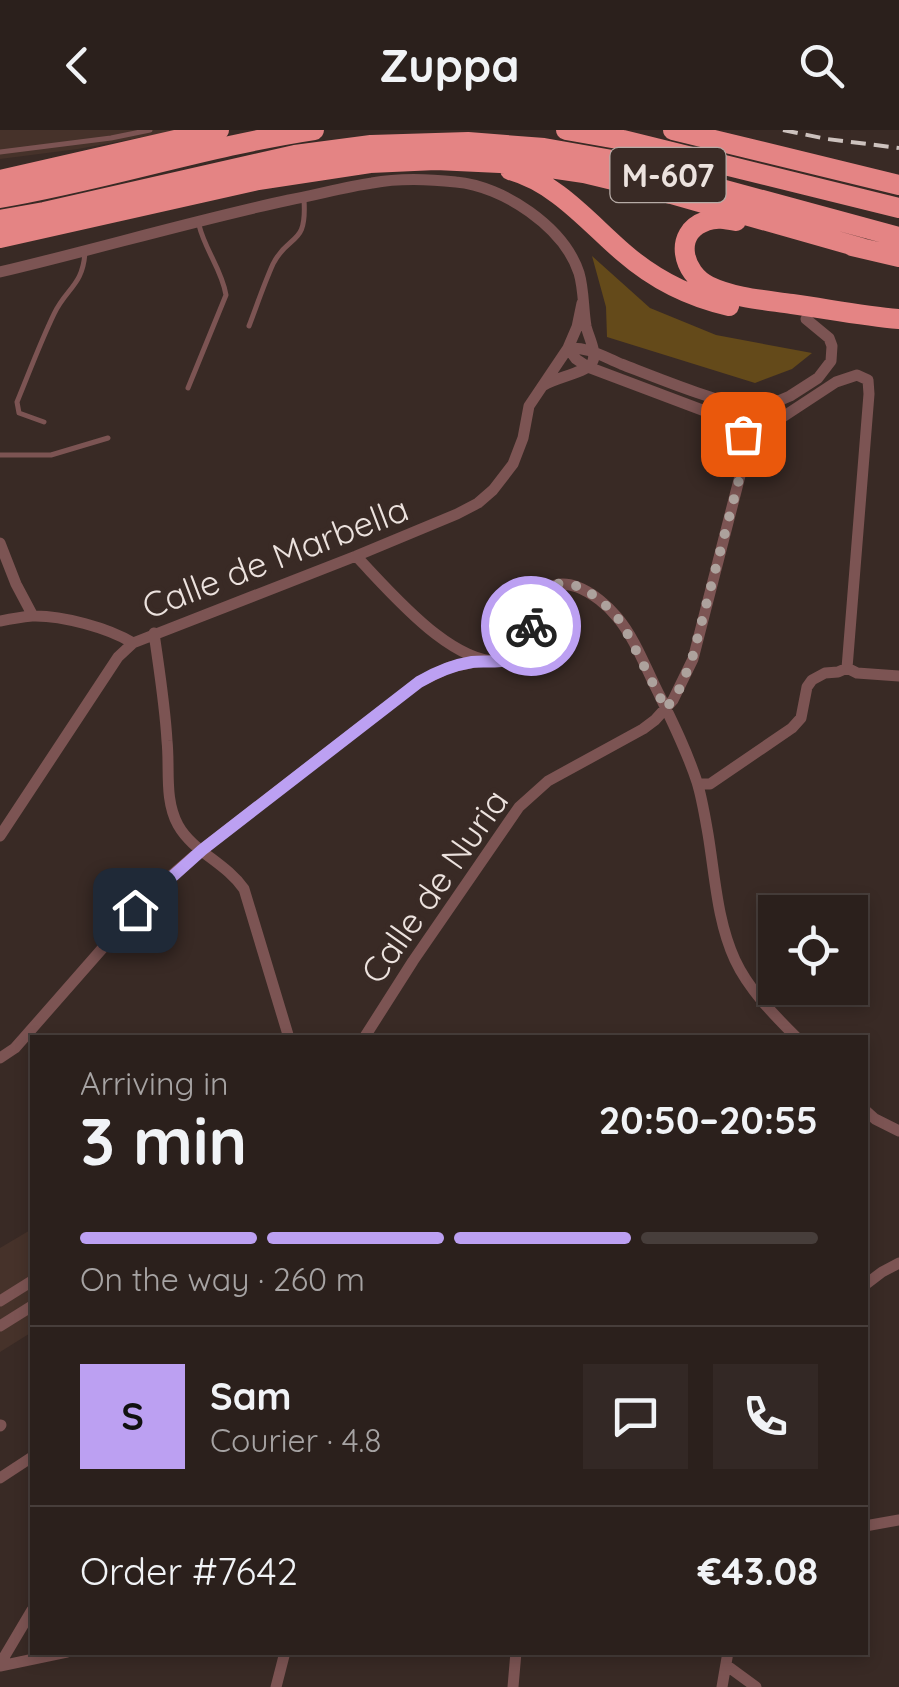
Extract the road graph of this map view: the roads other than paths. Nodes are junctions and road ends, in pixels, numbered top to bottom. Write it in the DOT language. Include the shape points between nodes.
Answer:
graph roads {
  1 [pos="150,130"];
  2 [pos="219,130"];
  3 [pos="314,130"];
  4 [pos="566,130"];
  5 [pos="671,130"];
  6 [pos="371,145"];
  7 [pos="0,152"];
  8 [pos="481,162"];
  9 [pos="0,180"];
  10 [pos="899,185"];
  11 [pos="0,198"];
  12 [pos="304,198"];
  13 [pos="870,202"];
  14 [pos="899,208"];
  15 [pos="0,220"];
  16 [pos="199,222"];
  17 [pos="44,229"];
  18 [pos="899,237"];
  19 [pos="0,238"];
  20 [pos="862,248"];
  21 [pos="85,252"];
  22 [pos="899,257"];
  23 [pos="0,272"];
  24 [pos="582,304"];
  25 [pos="899,319"];
  26 [pos="806,320"];
  27 [pos="248,326"];
  28 [pos="899,332"];
  29 [pos="568,348"];
  30 [pos="593,351"];
  31 [pos="588,367"];
  32 [pos="188,388"];
  33 [pos="537,391"];
  34 [pos="757,410"];
  35 [pos="44,422"];
  36 [pos="743,428"];
  37 [pos="762,429"];
  38 [pos="108,438"];
  39 [pos="0,455"];
  40 [pos="742,468"];
  41 [pos="0,542"];
  42 [pos="356,556"];
  43 [pos="33,616"];
  44 [pos="0,621"];
  45 [pos="154,633"];
  46 [pos="133,643"];
  47 [pos="486,660"];
  48 [pos="846,668"];
  49 [pos="899,676"];
  50 [pos="666,709"];
  51 [pos="698,784"];
  52 [pos="0,836"];
  53 [pos="202,850"];
  54 [pos="289,1035"];
  55 [pos="366,1035"];
  56 [pos="793,1035"];
  57 [pos="0,1058"];
  58 [pos="868,1112"];
  59 [pos="899,1131"];
  60 [pos="899,1263"];
  61 [pos="30,1282"];
  62 [pos="868,1283"];
  63 [pos="0,1301"];
  64 [pos="30,1307"];
  65 [pos="1,1324"];
  66 [pos="30,1459"];
  67 [pos="0,1478"];
  68 [pos="899,1520"];
  69 [pos="868,1525"];
  70 [pos="30,1613"];
  71 [pos="52,1655"];
  72 [pos="285,1655"];
  73 [pos="516,1655"];
  74 [pos="727,1659"];
  75 [pos="0,1665"];
  76 [pos="276,1687"];
  77 [pos="513,1687"];
  78 [pos="722,1687"];
  79 [pos="756,1687"];
  1 -- 7 [label="lane"];
  2 -- 9 [label="highway"];
  3 -- 11 [label="highway"];
  4 -- 13 [label="highway, M-607"];
  5 -- 10 [label="highway, M-607"];
  5 -- 13 [label="highway"];
  6 -- 15 [label="highway, M-607" via="257,162"];
  6 -- 17 [label="highway, M-607"];
  6 -- 18 [label="highway, M-607" via="544,148"];
  8 -- 17 [label="highway, M-607" via="325,168"];
  8 -- 20 [label="highway, M-607" via="618,180"];
  8 -- 26 [label="highway" via="554,192 624,254 679,290"];
  12 -- 16 [label="street"];
  12 -- 24 [label="street" via="390,180 479,186 539,218 560,241 577,268"];
  12 -- 27 [label="lane" via="302,232 280,251"];
  13 -- 14 [label="highway, M-607"];
  16 -- 21 [label="street"];
  16 -- 32 [label="lane" via="226,295"];
  17 -- 19 [label="highway, M-607"];
  20 -- 22 [label="highway, M-607"];
  20 -- 25 [label="highway" via="723,219 698,225 684,251 690,272 713,288"];
  21 -- 23 [label="street"];
  21 -- 35 [label="lane" via="81,276 56,310 17,402 19,413"];
  24 -- 29 [label="street, Calle de Marbella"];
  24 -- 30 [label="street"];
  26 -- 28 [label="highway"];
  26 -- 34 [label="street" via="829,338 831,361 805,387"];
  29 -- 30 [label="street"];
  29 -- 31 [label="street"];
  29 -- 33 [label="street, Calle de Marbella"];
  30 -- 31 [label="street"];
  30 -- 34 [label="street"];
  31 -- 33 [label="street"];
  31 -- 36 [label="street"];
  33 -- 42 [label="street, Calle de Marbella" via="513,464 478,503"];
  34 -- 36 [label="street"];
  34 -- 37 [label="street"];
  36 -- 37 [label="street"];
  36 -- 40 [label="street, Calle de Nuria"];
  37 -- 40 [label="street"];
  37 -- 48 [label="street" via="836,382 857,374 868,380"];
  38 -- 39 [label="lane" via="51,455"];
  40 -- 50 [label="street, Calle de Nuria" via="692,659"];
  41 -- 43 [label="street"];
  42 -- 45 [label="street, Calle de Marbella"];
  42 -- 47 [label="street" via="439,638"];
  43 -- 44 [label="street"];
  43 -- 46 [label="street" via="98,628"];
  45 -- 46 [label="street, Calle de Marbella"];
  45 -- 53 [label="street" via="168,792 187,838"];
  46 -- 52 [label="street, Calle de Marbella"];
  47 -- 50 [label="street" via="516,657 528,643 542,595 572,584 616,615"];
  47 -- 53 [label="street" via="419,682"];
  48 -- 49 [label="street"];
  48 -- 51 [label="street" via="812,680 792,728 710,784"];
  50 -- 51 [label="street"];
  50 -- 55 [label="street, Calle de Nuria" via="643,729 548,780 518,807"];
  51 -- 56 [label="street" via="718,906 736,961"];
  53 -- 54 [label="street" via="244,889"];
  53 -- 57 [label="street" via="143,902"];
  58 -- 59 [label="street"];
  60 -- 62 [label="street"];
  61 -- 63 [label="street"];
  64 -- 65 [label="street"];
  66 -- 67 [label="street"];
  68 -- 69 [label="street"];
  70 -- 75 [label="street"];
  71 -- 75 [label="street"];
  72 -- 76 [label="street"];
  73 -- 77 [label="street"];
  74 -- 78 [label="street"];
  74 -- 79 [label="street"];
}
